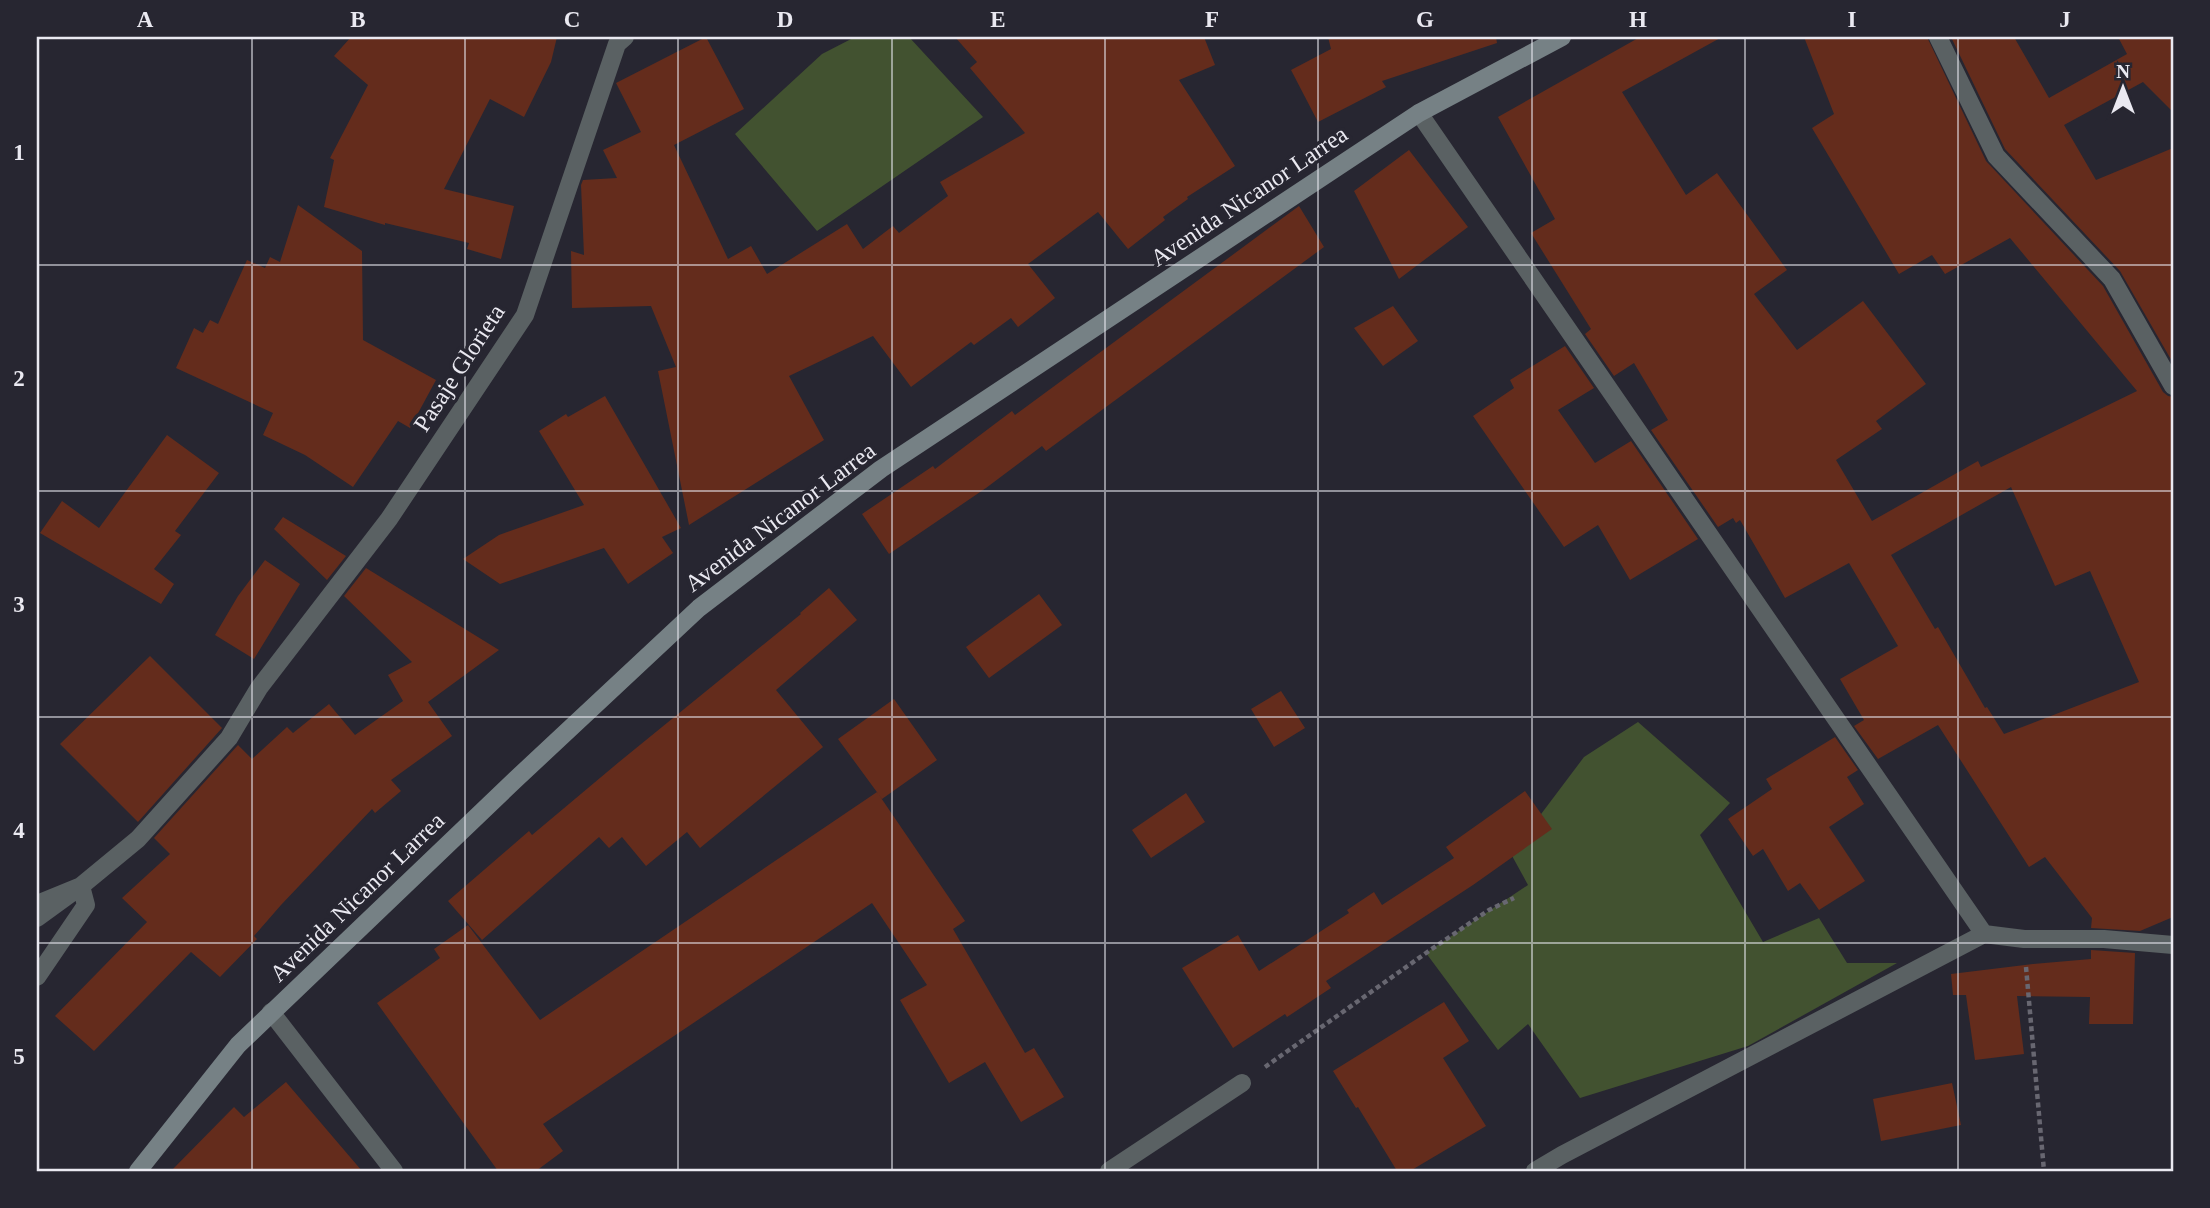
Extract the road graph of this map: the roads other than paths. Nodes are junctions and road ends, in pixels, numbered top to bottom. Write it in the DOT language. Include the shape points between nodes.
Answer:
graph roads {
  1 [pos="625,37"];
  2 [pos="1562,37"];
  3 [pos="1938,37"];
  4 [pos="1419,113"];
  5 [pos="2173,386"];
  6 [pos="81,886"];
  7 [pos="37,904"];
  8 [pos="37,918"];
  9 [pos="1984,934"];
  10 [pos="2173,944"];
  11 [pos="37,977"];
  12 [pos="271,1012"];
  13 [pos="1242,1083"];
  14 [pos="138,1171"];
  15 [pos="394,1171"];
  16 [pos="1110,1171"];
  17 [pos="1535,1171"];
  1 -- 6 [label="street, Pasaje Glorieta" via="617,44 525,315 389,519 259,688 229,738 138,839"];
  2 -- 4 [label="main road, Avenida Nicanor Larrea"];
  3 -- 5 [label="street" via="1996,156 2112,279"];
  4 -- 9 [label="street"];
  4 -- 12 [label="main road, Avenida Nicanor Larrea" via="881,469 699,608"];
  6 -- 7 [label="street"];
  6 -- 8 [label="street"];
  6 -- 11 [label="street" via="86,905"];
  9 -- 10 [label="street"];
  9 -- 17 [label="street"];
  12 -- 14 [label="main road, Avenida Nicanor Larrea" via="238,1045"];
  12 -- 15 [label="street"];
  13 -- 16 [label="street"];
}
